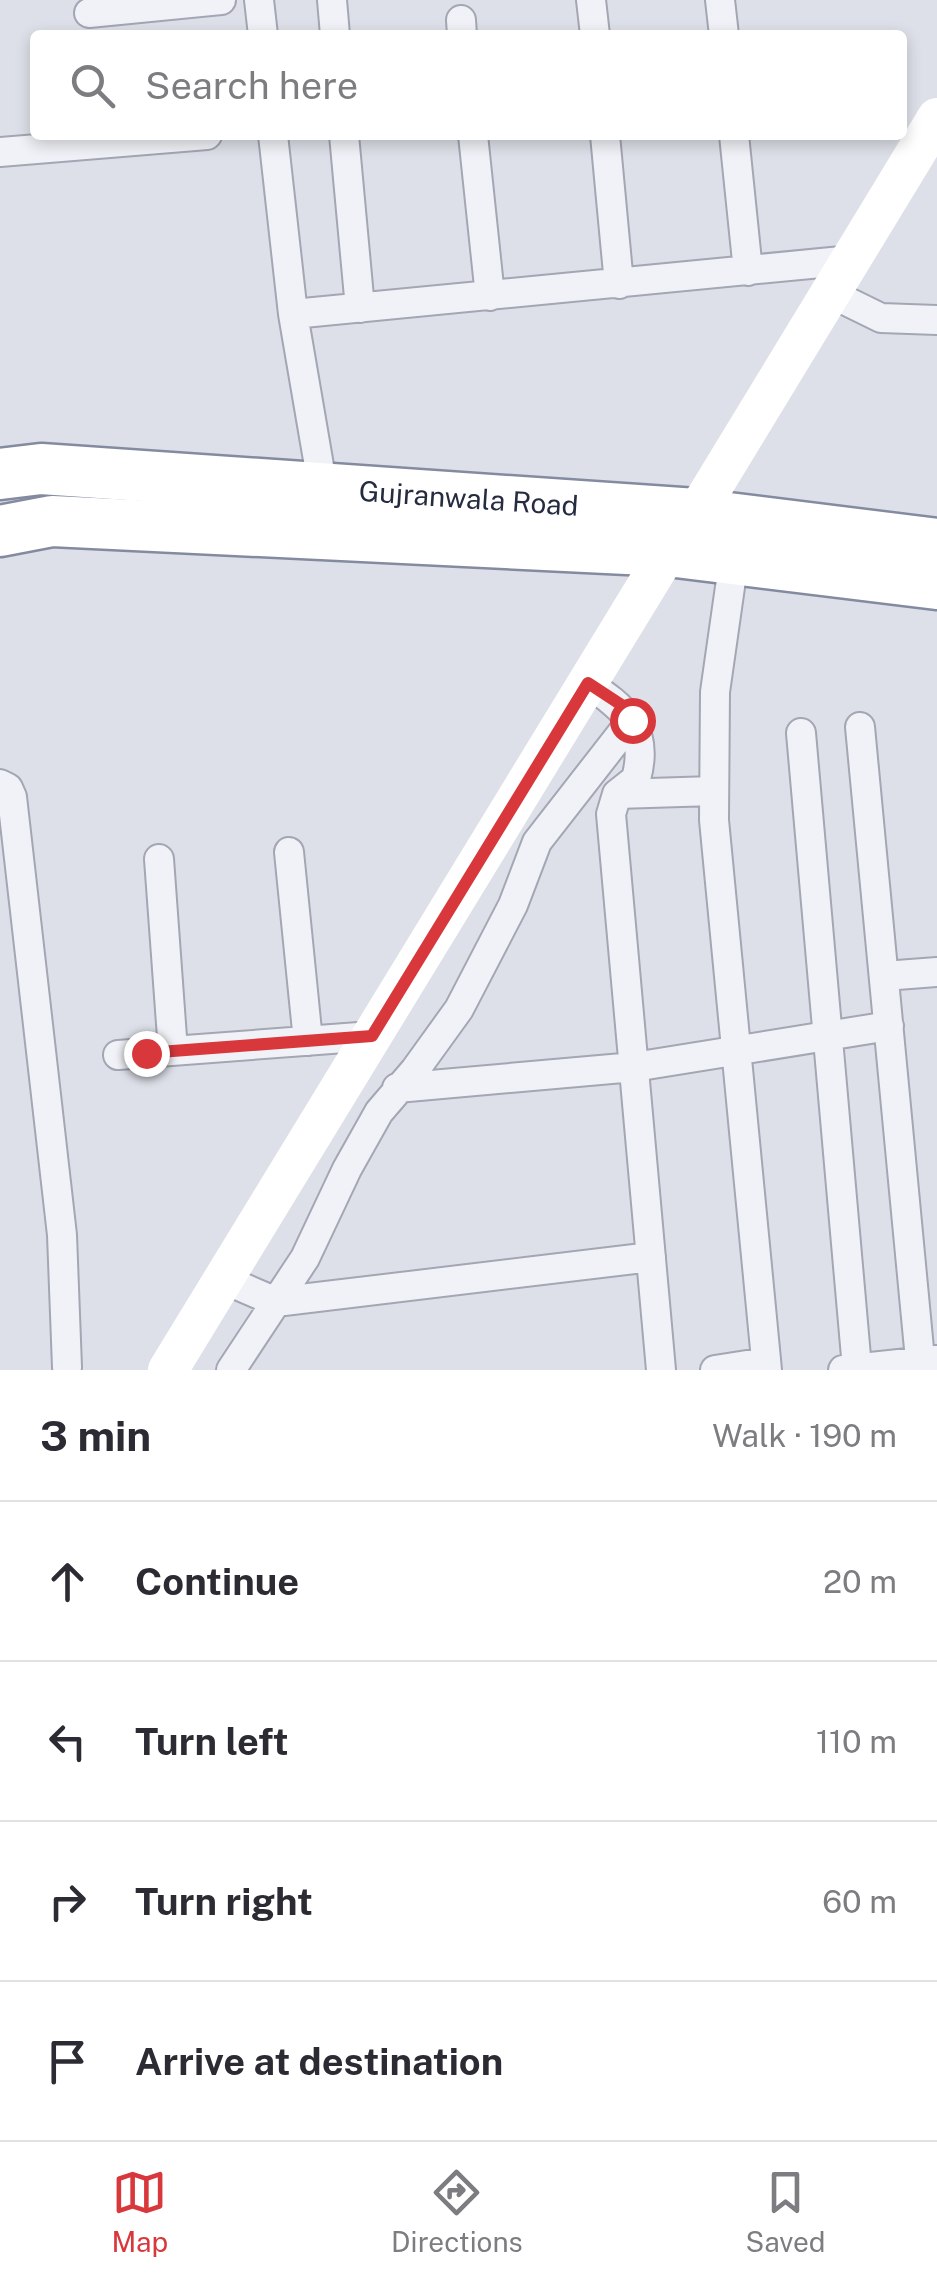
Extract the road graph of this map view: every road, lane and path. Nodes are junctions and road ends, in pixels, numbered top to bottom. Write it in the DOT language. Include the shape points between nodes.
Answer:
graph roads {
  1 [pos="221,0"];
  2 [pos="259,0"];
  3 [pos="332,0"];
  4 [pos="591,0"];
  5 [pos="720,0"];
  6 [pos="90,13"];
  7 [pos="262,30"];
  8 [pos="335,30"];
  9 [pos="594,30"];
  10 [pos="723,30"];
  11 [pos="937,118"];
  12 [pos="146,140"];
  13 [pos="275,140"];
  14 [pos="344,140"];
  15 [pos="474,140"];
  16 [pos="605,140"];
  17 [pos="735,140"];
  18 [pos="0,152"];
  19 [pos="924,167"];
  20 [pos="852,260"];
  21 [pos="748,271"];
  22 [pos="620,284"];
  23 [pos="832,294"];
  24 [pos="490,296"];
  25 [pos="360,308"];
  26 [pos="293,314"];
  27 [pos="937,320"];
  28 [pos="0,474"];
  29 [pos="323,488"];
  30 [pos="0,531"];
  31 [pos="682,532"];
  32 [pos="937,544"];
  33 [pos="734,559"];
  34 [pos="937,584"];
  35 [pos="588,683"];
  36 [pos="632,720"];
  37 [pos="860,727"];
  38 [pos="800,733"];
  39 [pos="0,784"];
  40 [pos="714,792"];
  41 [pos="617,794"];
  42 [pos="289,852"];
  43 [pos="159,860"];
  44 [pos="937,972"];
  45 [pos="884,976"];
  46 [pos="889,1026"];
  47 [pos="372,1036"];
  48 [pos="828,1036"];
  49 [pos="308,1041"];
  50 [pos="736,1050"];
  51 [pos="173,1051"];
  52 [pos="118,1055"];
  53 [pos="634,1067"];
  54 [pos="350,1072"];
  55 [pos="394,1092"];
  56 [pos="651,1257"];
  57 [pos="223,1279"];
  58 [pos="274,1301"];
  59 [pos="926,1364"];
  60 [pos="67,1366"];
  61 [pos="766,1366"];
  62 [pos="850,1369"];
  63 [pos="168,1370"];
  64 [pos="232,1370"];
  65 [pos="661,1370"];
  66 [pos="715,1370"];
  1 -- 6 [label="street"];
  2 -- 7 [label="street"];
  3 -- 8 [label="street"];
  4 -- 9 [label="street"];
  5 -- 10 [label="street"];
  11 -- 19 [label="main road"];
  12 -- 18 [label="street"];
  13 -- 26 [label="street"];
  14 -- 25 [label="street"];
  15 -- 24 [label="street"];
  16 -- 22 [label="street"];
  17 -- 21 [label="street"];
  19 -- 20 [label="main road"];
  20 -- 21 [label="street"];
  20 -- 23 [label="main road"];
  21 -- 22 [label="street"];
  22 -- 24 [label="street"];
  23 -- 27 [label="street" via="881,318"];
  23 -- 31 [label="main road"];
  24 -- 25 [label="street"];
  25 -- 26 [label="street"];
  26 -- 29 [label="street"];
  28 -- 29 [label="highway, Gujranwala Road" via="42,469"];
  29 -- 31 [label="highway, Gujranwala Road"];
  30 -- 31 [label="highway, Gujranwala Road" via="52,522"];
  31 -- 32 [label="highway, Gujranwala Road"];
  31 -- 33 [label="highway, Gujranwala Road"];
  31 -- 35 [label="main road"];
  33 -- 34 [label="highway, Gujranwala Road"];
  33 -- 40 [label="street" via="715,692"];
  35 -- 36 [label="street"];
  35 -- 47 [label="main road"];
  36 -- 41 [label="street" via="638,771"];
  36 -- 55 [label="street" via="536,842 514,905 459,1009"];
  37 -- 45 [label="street"];
  38 -- 48 [label="street"];
  39 -- 60 [label="street" via="12,797 62,1235"];
  40 -- 41 [label="street"];
  40 -- 50 [label="street"];
  41 -- 53 [label="street" via="611,814"];
  42 -- 49 [label="street"];
  43 -- 51 [label="street"];
  44 -- 45 [label="street"];
  45 -- 46 [label="street"];
  46 -- 48 [label="street"];
  46 -- 59 [label="street"];
  47 -- 49 [label="street"];
  47 -- 54 [label="main road"];
  48 -- 50 [label="street"];
  48 -- 62 [label="street"];
  49 -- 51 [label="street"];
  50 -- 53 [label="street"];
  50 -- 61 [label="street"];
  51 -- 52 [label="street"];
  53 -- 55 [label="street"];
  53 -- 56 [label="street"];
  54 -- 55 [label="street"];
  54 -- 57 [label="main road"];
  55 -- 58 [label="street" via="347,1169 305,1258"];
  56 -- 58 [label="street"];
  56 -- 65 [label="street"];
  57 -- 58 [label="street"];
  57 -- 63 [label="main road"];
  58 -- 64 [label="street"];
  59 -- 62 [label="street"];
  61 -- 66 [label="street"];
}
